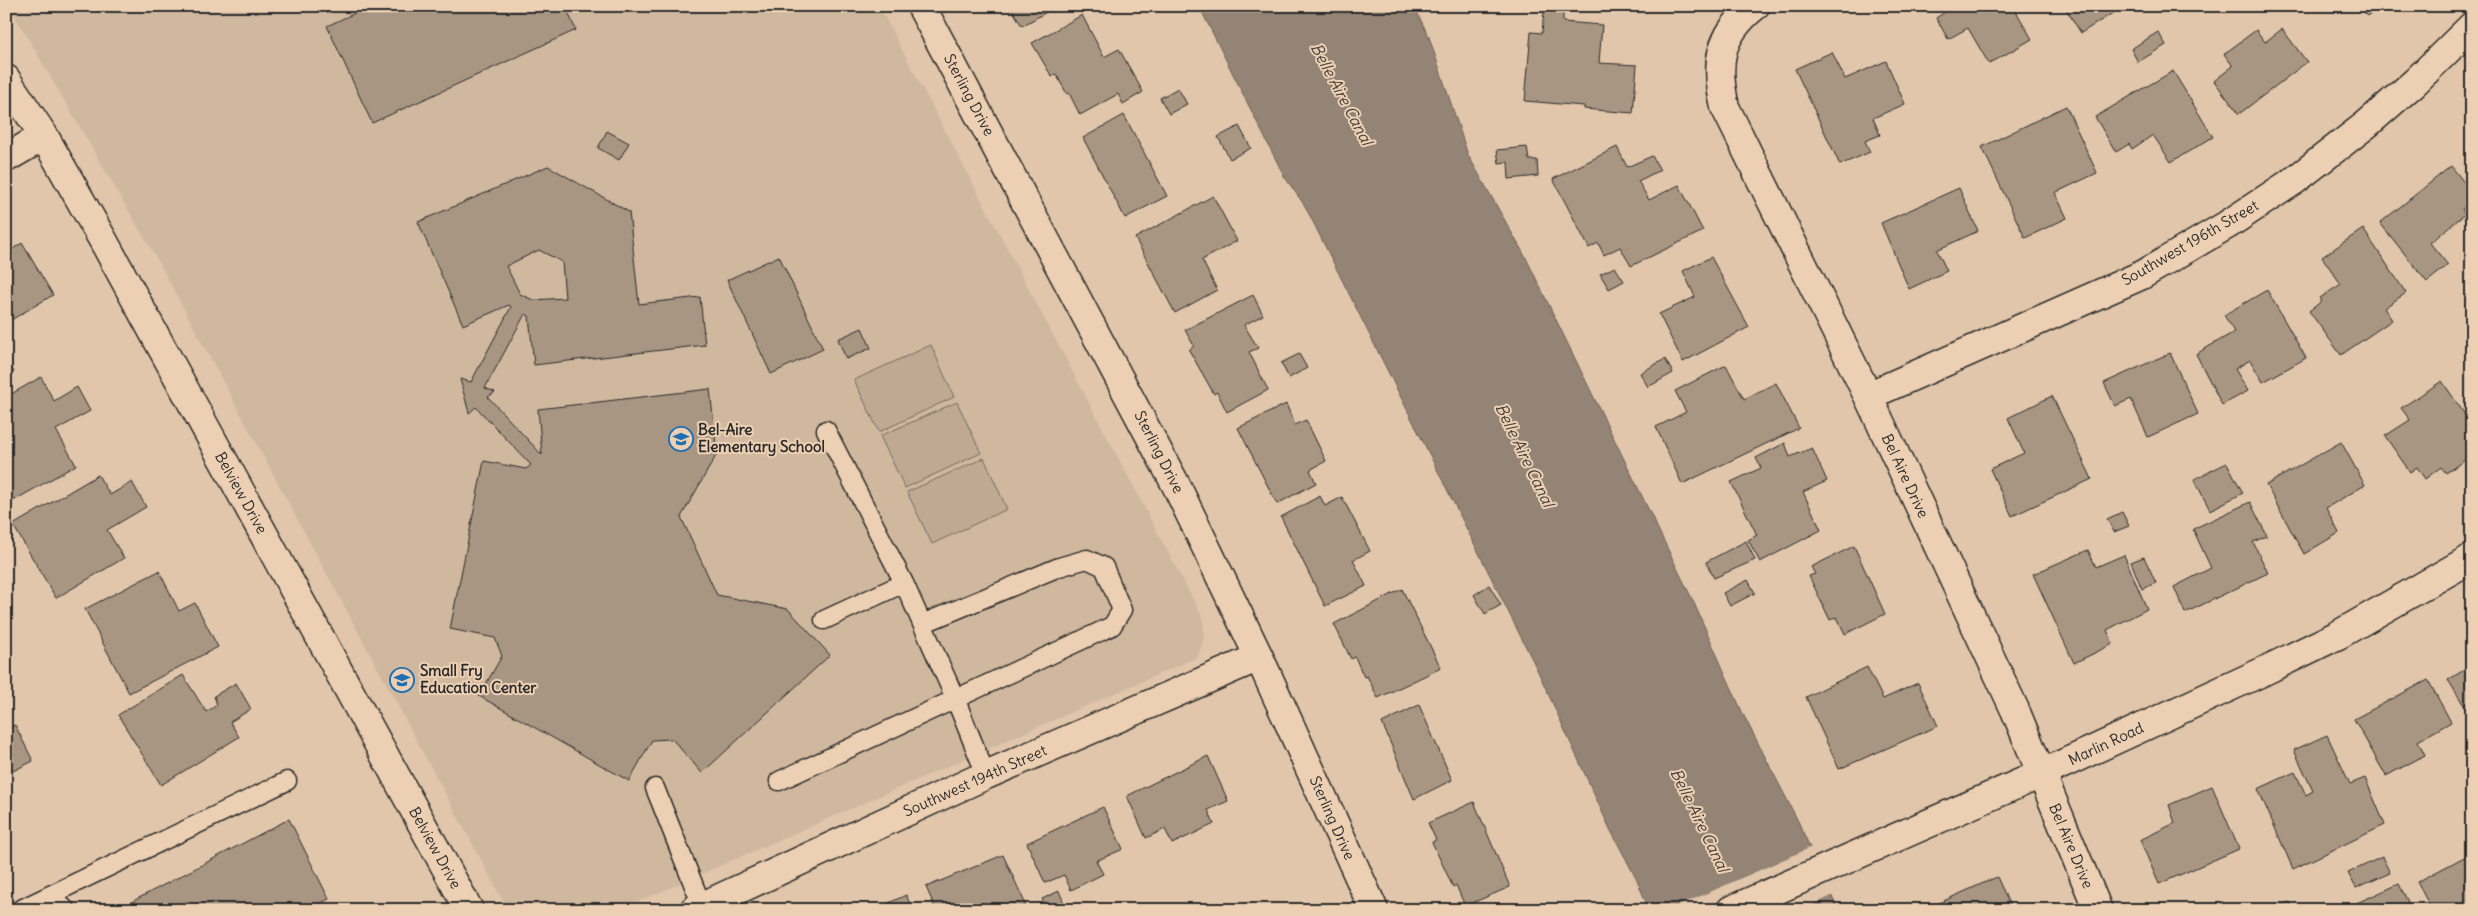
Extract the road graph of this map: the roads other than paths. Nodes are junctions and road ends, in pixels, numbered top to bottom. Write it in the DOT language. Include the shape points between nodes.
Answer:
graph roads {
  1 [pos="922,6"];
  2 [pos="1755,6"];
  3 [pos="2472,26"];
  4 [pos="6,79"];
  5 [pos="44,136"];
  6 [pos="6,158"];
  7 [pos="1868,396"];
  8 [pos="826,430"];
  9 [pos="2472,558"];
  10 [pos="904,583"];
  11 [pos="824,620"];
  12 [pos="922,624"];
  13 [pos="1259,657"];
  14 [pos="955,698"];
  15 [pos="2041,774"];
  16 [pos="986,775"];
  17 [pos="287,781"];
  18 [pos="779,782"];
  19 [pos="655,788"];
  20 [pos="50,895"];
  21 [pos="698,908"];
  22 [pos="19,910"];
  23 [pos="66,910"];
  24 [pos="469,910"];
  25 [pos="1374,910"];
  26 [pos="1731,910"];
  27 [pos="2098,910"];
  1 -- 13 [label="street, Sterling Drive" via="1176,485"];
  2 -- 7 [label="street, Bel Aire Drive" via="1738,22 1724,45 1719,76 1726,107"];
  3 -- 7 [label="street, Southwest 196th Street" via="2368,124 2295,180 2220,229 2142,275"];
  4 -- 5 [label="street, Belview Drive"];
  5 -- 6 [label="street"];
  5 -- 24 [label="street, Belview Drive"];
  7 -- 15 [label="street, Bel Aire Drive" via="2015,710"];
  8 -- 10 [label="lane"];
  9 -- 15 [label="street, Marlin Road" via="2338,635"];
  10 -- 11 [label="lane"];
  10 -- 12 [label="lane"];
  12 -- 14 [label="lane"];
  12 -- 14 [label="lane" via="1059,567 1088,559 1104,567 1122,610 1112,626"];
  13 -- 16 [label="street, Southwest 194th Street"];
  13 -- 25 [label="street, Sterling Drive"];
  14 -- 16 [label="lane"];
  14 -- 18 [label="lane"];
  15 -- 26 [label="street, Marlin Road"];
  15 -- 27 [label="street, Bel Aire Drive"];
  16 -- 21 [label="street, Southwest 194th Street"];
  17 -- 20 [label="lane"];
  19 -- 21 [label="lane"];
  20 -- 22 [label="lane"];
  20 -- 23 [label="lane"];
}
